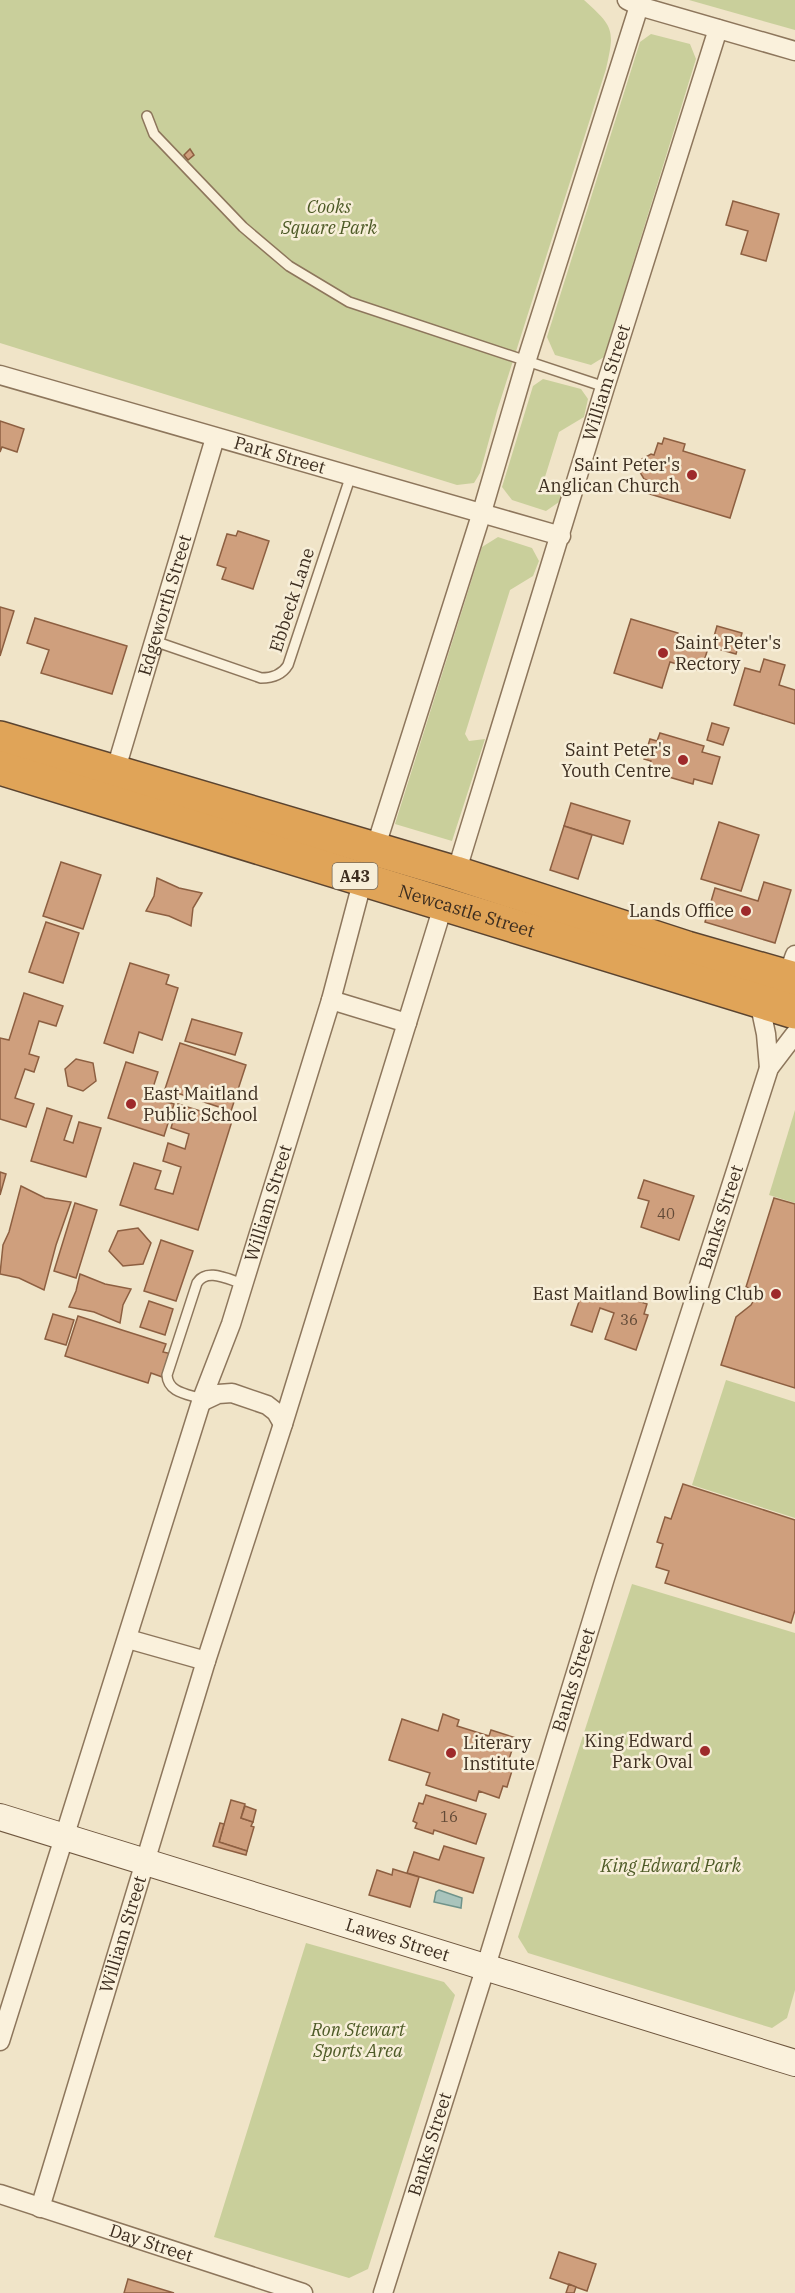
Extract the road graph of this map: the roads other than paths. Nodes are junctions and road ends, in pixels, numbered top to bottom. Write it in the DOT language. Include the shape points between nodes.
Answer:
graph roads {
  1 [pos="633,3"];
  2 [pos="718,29"];
  3 [pos="795,51"];
  4 [pos="147,116"];
  5 [pos="526,362"];
  6 [pos="0,375"];
  7 [pos="605,387"];
  8 [pos="216,438"];
  9 [pos="351,476"];
  10 [pos="482,512"];
  11 [pos="561,536"];
  12 [pos="154,641"];
  13 [pos="0,738"];
  14 [pos="0,768"];
  15 [pos="115,772"];
  16 [pos="369,864"];
  17 [pos="456,873"];
  18 [pos="444,903"];
  19 [pos="793,976"];
  20 [pos="331,1000"];
  21 [pos="759,1001"];
  22 [pos="795,1012"];
  23 [pos="407,1023"];
  24 [pos="795,1034"];
  25 [pos="769,1068"];
  26 [pos="244,1284"];
  27 [pos="202,1400"];
  28 [pos="283,1424"];
  29 [pos="128,1639"];
  30 [pos="206,1661"];
  31 [pos="0,1817"];
  32 [pos="64,1837"];
  33 [pos="144,1862"];
  34 [pos="486,1966"];
  35 [pos="0,2041"];
  36 [pos="794,2060"];
  37 [pos="0,2194"];
  38 [pos="40,2208"];
  39 [pos="303,2293"];
  40 [pos="382,2293"];
  1 -- 2 [label="street"];
  1 -- 5 [label="street, William Street"];
  2 -- 3 [label="street"];
  2 -- 7 [label="street, William Street"];
  4 -- 5 [label="lane" via="154,134 243,227 289,266 349,302"];
  5 -- 7 [label="lane"];
  5 -- 10 [label="street, William Street"];
  6 -- 8 [label="street, Park Street"];
  7 -- 11 [label="street, William Street"];
  8 -- 9 [label="street, Park Street"];
  8 -- 12 [label="street, Edgeworth Street"];
  9 -- 10 [label="street, Park Street"];
  9 -- 12 [label="lane, Ebbeck Lane" via="284,670 274,676 256,677"];
  10 -- 11 [label="street, Park Street"];
  10 -- 16 [label="street, William Street"];
  11 -- 17 [label="street, William Street"];
  12 -- 15 [label="street, Edgeworth Street"];
  13 -- 15 [label="highway, Newcastle Street / A43"];
  14 -- 16 [label="highway, Newcastle Street / A43"];
  15 -- 16 [label="highway, Newcastle Street / A43"];
  16 -- 17 [label="highway, Newcastle Street / A43"];
  16 -- 18 [label="highway, Newcastle Street / A43"];
  16 -- 20 [label="street, William Street"];
  17 -- 19 [label="highway, Newcastle Street / A43" via="687,948"];
  18 -- 21 [label="highway, Newcastle Street / A43"];
  18 -- 23 [label="street, William Street"];
  20 -- 23 [label="street"];
  20 -- 26 [label="street, William Street"];
  21 -- 22 [label="highway, Newcastle Street / A43"];
  21 -- 25 [label="street, Banks Street"];
  23 -- 28 [label="street, William Street"];
  24 -- 25 [label="street, Banks Street"];
  25 -- 34 [label="street, Banks Street" via="605,1578"];
  26 -- 27 [label="street, William Street"];
  26 -- 27 [label="lane" via="209,1275 197,1283 167,1375 174,1389"];
  27 -- 28 [label="street" via="232,1393 267,1405"];
  27 -- 29 [label="street, William Street"];
  28 -- 30 [label="street, William Street"];
  29 -- 30 [label="street"];
  29 -- 32 [label="street, William Street"];
  30 -- 33 [label="street, William Street"];
  31 -- 32 [label="main road, Lawes Street"];
  32 -- 33 [label="main road, Lawes Street"];
  32 -- 35 [label="street, William Street"];
  33 -- 34 [label="main road, Lawes Street"];
  33 -- 38 [label="street, William Street"];
  34 -- 36 [label="main road, Lawes Street"];
  34 -- 40 [label="street, Banks Street"];
  37 -- 38 [label="street, Day Street"];
  38 -- 39 [label="street, Day Street"];
}
